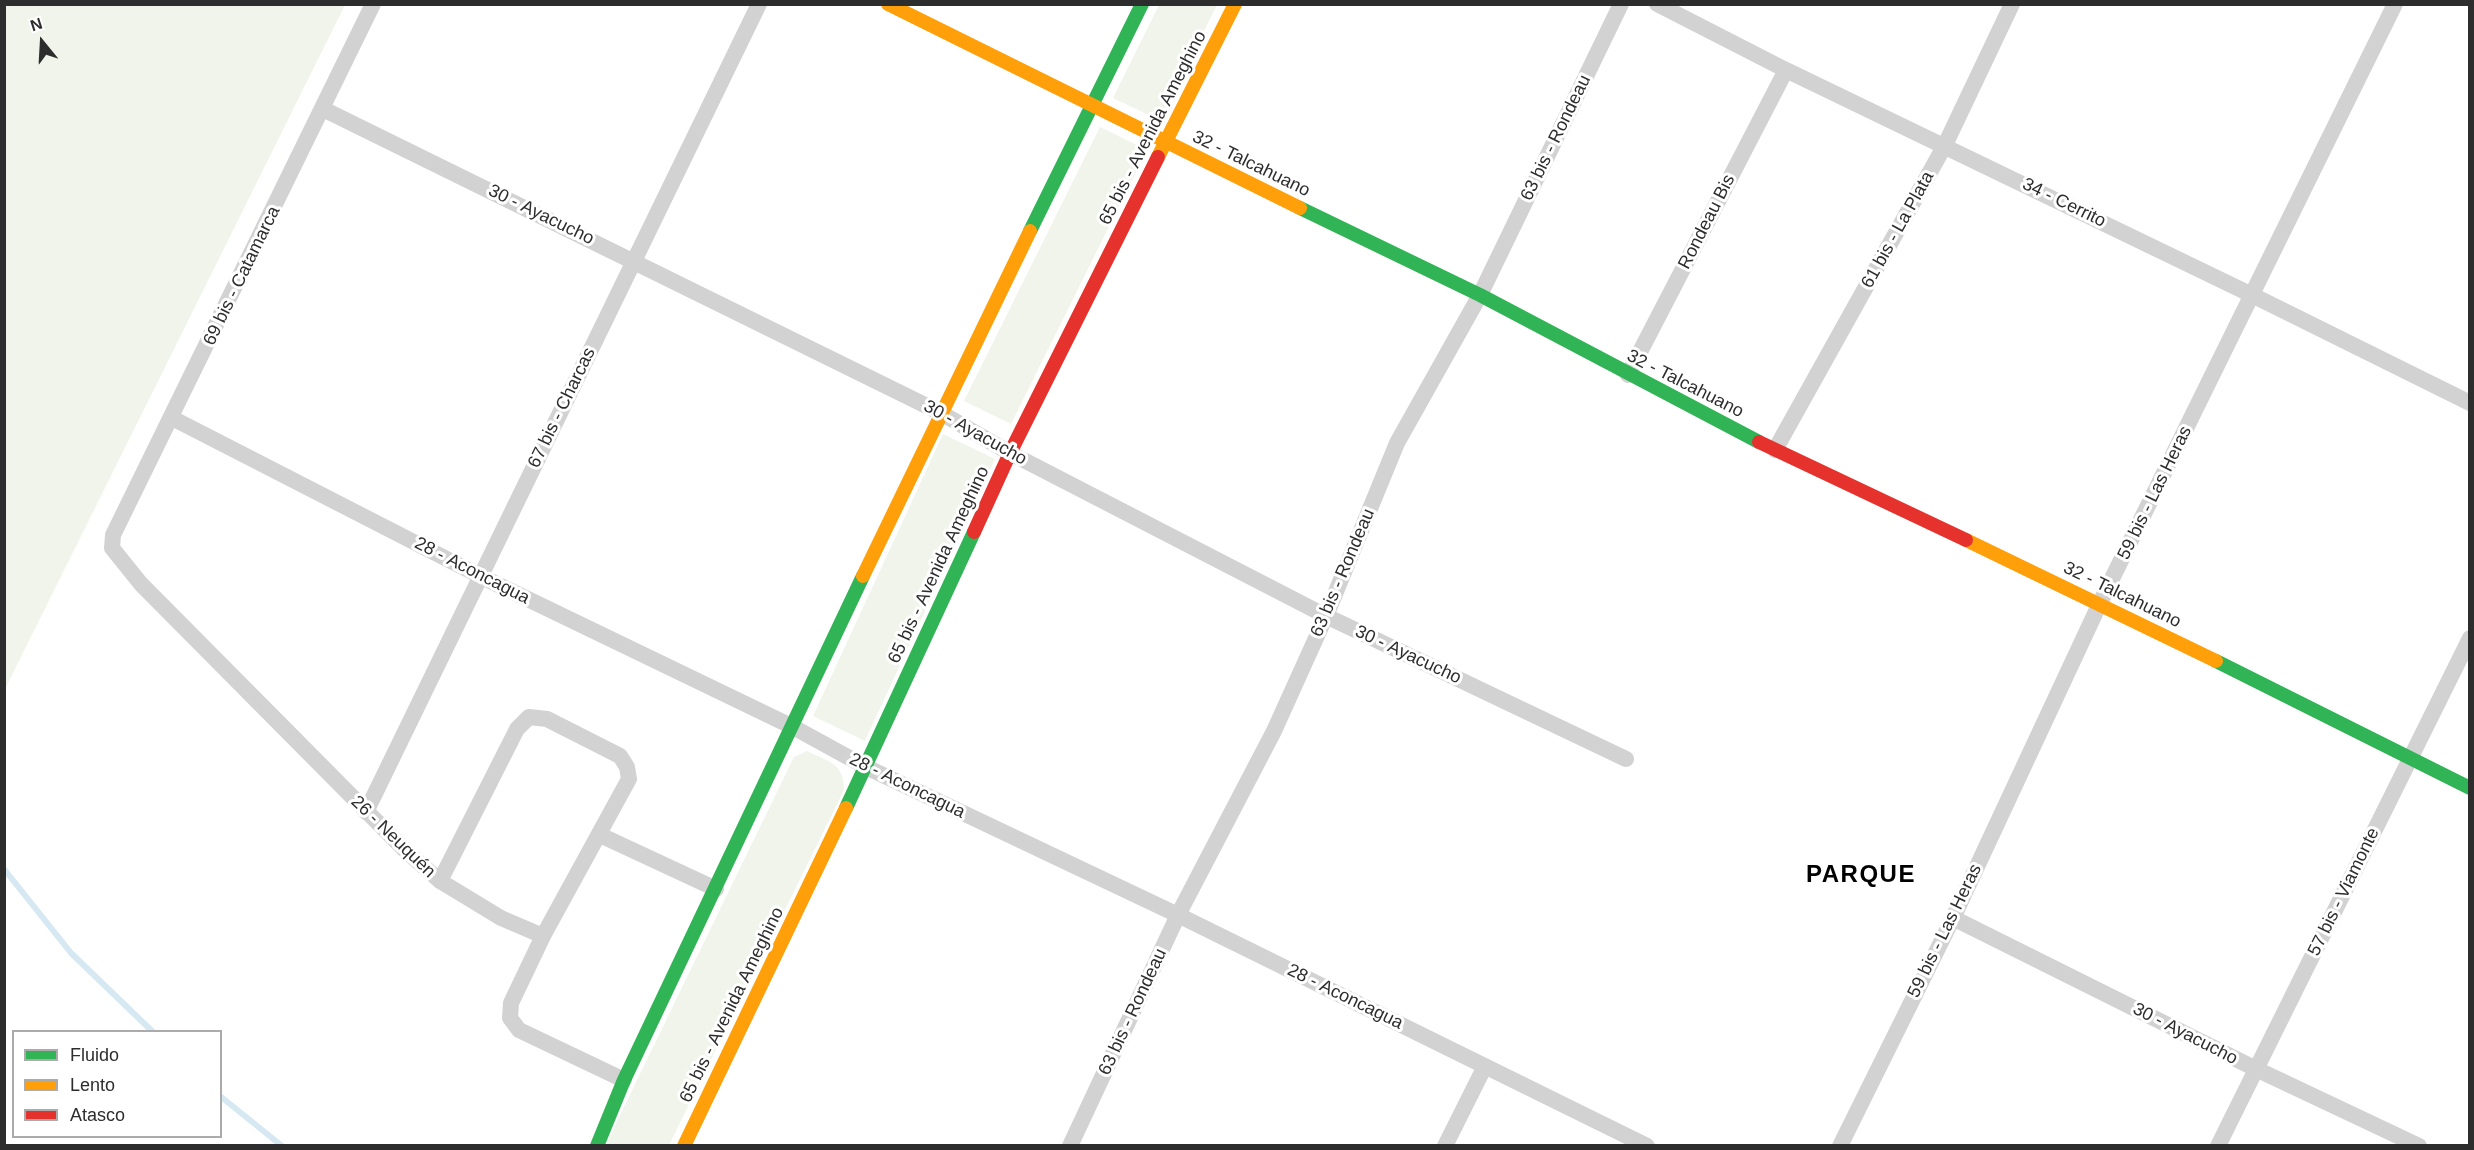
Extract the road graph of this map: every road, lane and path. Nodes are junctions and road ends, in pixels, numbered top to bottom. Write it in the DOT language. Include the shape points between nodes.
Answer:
graph roads {
  1 [pos="373,4"];
  2 [pos="759,4"];
  3 [pos="888,4"];
  4 [pos="1142,4"];
  5 [pos="1235,4"];
  6 [pos="1621,4"];
  7 [pos="1657,4"];
  8 [pos="2012,4"];
  9 [pos="2395,4"];
  10 [pos="1786,70"];
  11 [pos="1092,105"];
  12 [pos="323,109"];
  13 [pos="1166,143"];
  14 [pos="1945,145"];
  15 [pos="634,260"];
  16 [pos="1480,295"];
  17 [pos="2252,295"];
  18 [pos="1628,375"];
  19 [pos="2469,403"];
  20 [pos="941,413"];
  21 [pos="172,418"];
  22 [pos="1775,450"];
  23 [pos="1010,453"];
  24 [pos="112,548"];
  25 [pos="480,576"];
  26 [pos="2100,603"];
  27 [pos="1326,616"];
  28 [pos="2469,638"];
  29 [pos="793,727"];
  30 [pos="1626,759"];
  31 [pos="2410,759"];
  32 [pos="866,767"];
  33 [pos="2469,788"];
  34 [pos="366,812"];
  35 [pos="600,835"];
  36 [pos="440,881"];
  37 [pos="716,889"];
  38 [pos="1178,915"];
  39 [pos="1953,918"];
  40 [pos="543,936"];
  41 [pos="1485,1066"];
  42 [pos="2256,1069"];
  43 [pos="624,1080"];
  44 [pos="597,1146"];
  45 [pos="684,1146"];
  46 [pos="1070,1146"];
  47 [pos="1445,1146"];
  48 [pos="1647,1146"];
  49 [pos="1840,1146"];
  50 [pos="2218,1146"];
  51 [pos="2419,1146"];
  1 -- 12 [label="street, 69 bis - Catamarca"];
  2 -- 15 [label="street, 67 bis - Charcas"];
  3 -- 11 [label="main road, 32 - Talcahuano"];
  4 -- 11 [label="main road"];
  5 -- 13 [label="main road, 65 bis - Avenida Ameghino"];
  6 -- 16 [label="street, 63 bis - Rondeau"];
  7 -- 10 [label="street, 34 - Cerrito"];
  8 -- 14 [label="street, 61 bis - La Plata"];
  9 -- 17 [label="street, 59 bis - Las Heras"];
  10 -- 14 [label="street, 34 - Cerrito"];
  10 -- 18 [label="street, Rondeau Bis"];
  11 -- 13 [label="main road, 32 - Talcahuano"];
  11 -- 20 [label="main road"];
  12 -- 15 [label="street, 30 - Ayacucho"];
  12 -- 21 [label="street, 69 bis - Catamarca"];
  13 -- 16 [label="main road, 32 - Talcahuano"];
  13 -- 23 [label="main road, 65 bis - Avenida Ameghino"];
  14 -- 17 [label="street, 34 - Cerrito"];
  14 -- 22 [label="street, 61 bis - La Plata"];
  15 -- 20 [label="street, 30 - Ayacucho"];
  15 -- 25 [label="street, 67 bis - Charcas"];
  16 -- 18 [label="main road, 32 - Talcahuano"];
  16 -- 27 [label="street, 63 bis - Rondeau" via="1397,443"];
  17 -- 19 [label="street, 34 - Cerrito"];
  17 -- 26 [label="street, 59 bis - Las Heras"];
  18 -- 22 [label="main road, 32 - Talcahuano"];
  20 -- 23 [label="street, 30 - Ayacucho"];
  20 -- 29 [label="main road"];
  21 -- 24 [label="street, 69 bis - Catamarca" via="113,535"];
  21 -- 25 [label="street, 28 - Aconcagua"];
  22 -- 26 [label="main road, 32 - Talcahuano"];
  23 -- 27 [label="street, 30 - Ayacucho"];
  23 -- 32 [label="main road, 65 bis - Avenida Ameghino"];
  24 -- 34 [label="street, 26 - Neuquén" via="141,584"];
  25 -- 29 [label="street, 28 - Aconcagua"];
  25 -- 34 [label="street, 67 bis - Charcas"];
  26 -- 31 [label="main road, 32 - Talcahuano"];
  26 -- 39 [label="street, 59 bis - Las Heras"];
  27 -- 30 [label="street, 30 - Ayacucho"];
  27 -- 38 [label="street, 63 bis - Rondeau" via="1274,731"];
  28 -- 31 [label="street, 57 bis - Viamonte"];
  29 -- 32 [label="street, 28 - Aconcagua"];
  29 -- 37 [label="main road"];
  31 -- 33 [label="main road, 32 - Talcahuano"];
  31 -- 42 [label="street, 57 bis - Viamonte"];
  32 -- 38 [label="street, 28 - Aconcagua"];
  32 -- 45 [label="main road, 65 bis - Avenida Ameghino"];
  34 -- 36 [label="street, 26 - Neuquén"];
  35 -- 36 [label="street" via="629,778 627,767 620,756 547,719 530,717 518,729"];
  35 -- 37 [label="street"];
  35 -- 40 [label="street"];
  36 -- 40 [label="street, 26 - Neuquén" via="501,918"];
  37 -- 43 [label="main road"];
  38 -- 41 [label="street, 28 - Aconcagua"];
  38 -- 46 [label="street, 63 bis - Rondeau"];
  39 -- 42 [label="street, 30 - Ayacucho"];
  39 -- 49 [label="street, 59 bis - Las Heras"];
  40 -- 43 [label="street" via="511,1003 510,1018 519,1030"];
  41 -- 47 [label="street"];
  41 -- 48 [label="street, 28 - Aconcagua"];
  42 -- 50 [label="street, 57 bis - Viamonte"];
  42 -- 51 [label="street, 30 - Ayacucho"];
  43 -- 44 [label="main road"];
}
